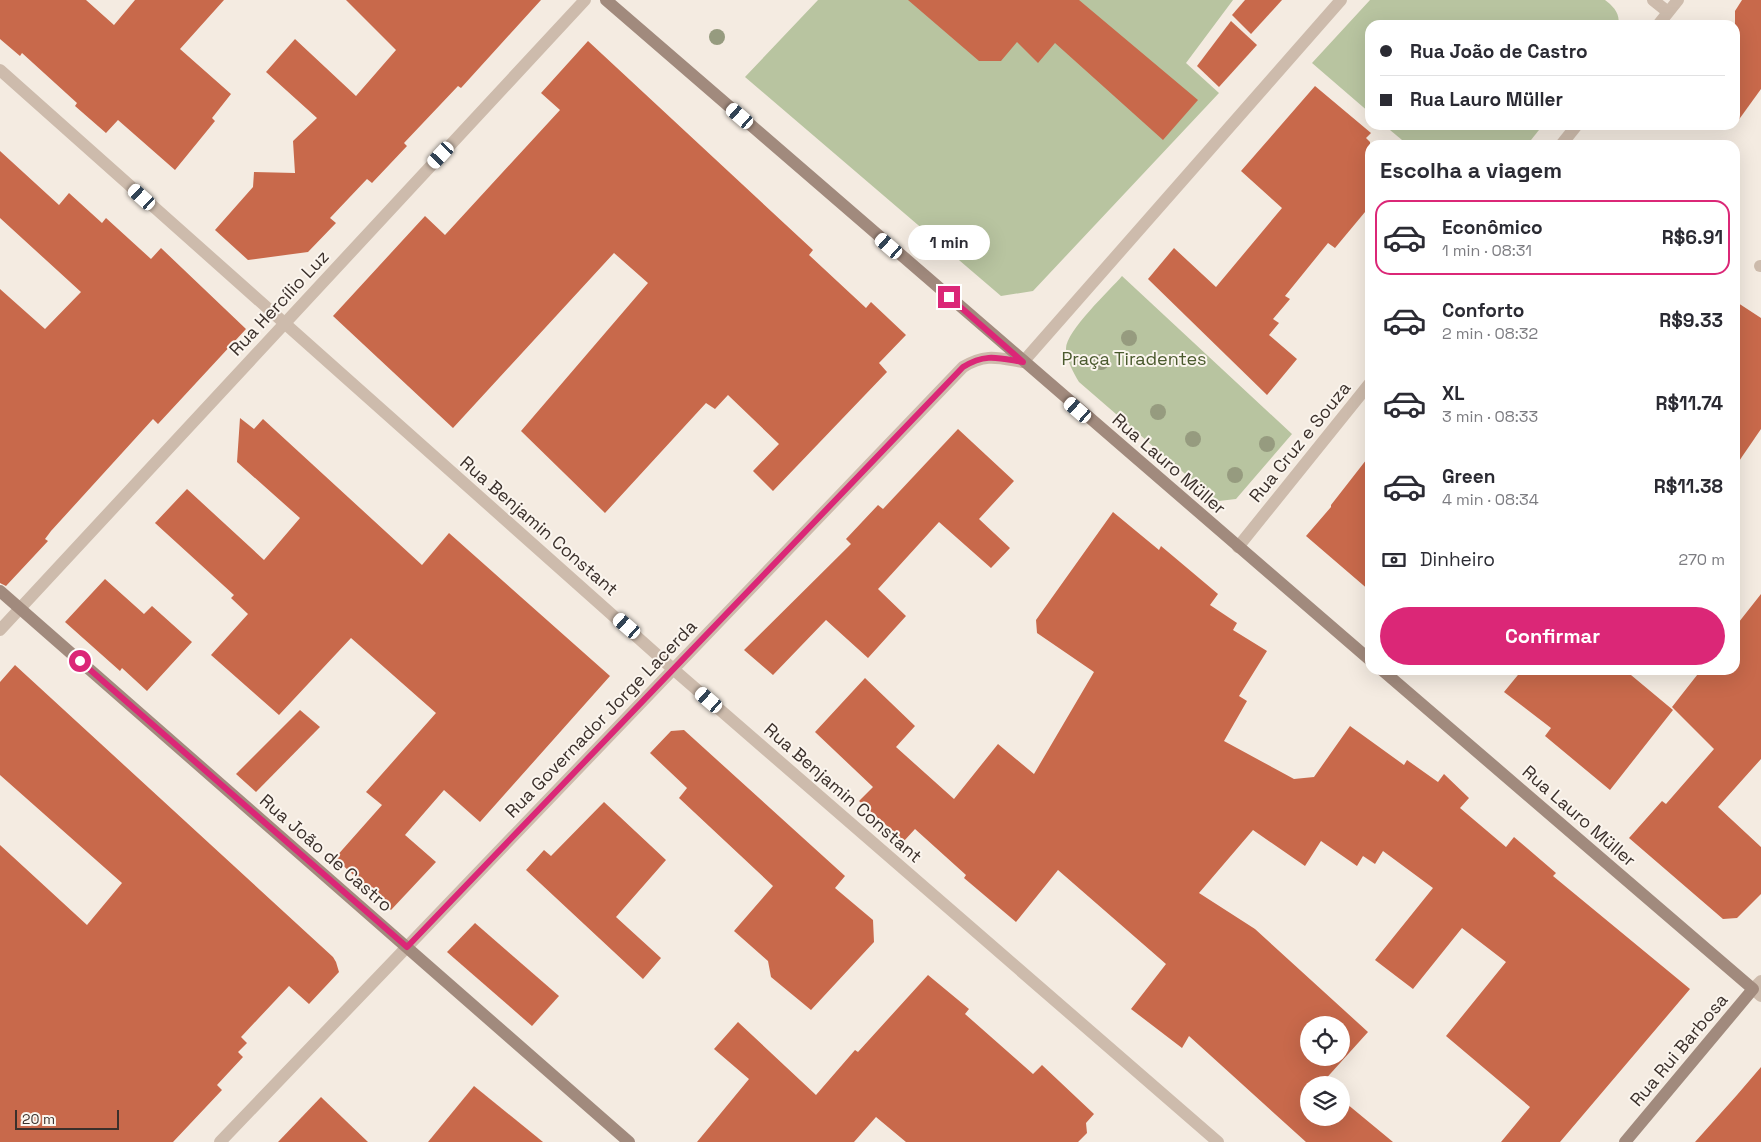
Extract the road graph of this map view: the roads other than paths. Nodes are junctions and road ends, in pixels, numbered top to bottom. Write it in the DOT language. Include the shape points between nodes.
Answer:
graph roads {
  1 [pos="585,0"];
  2 [pos="606,0"];
  3 [pos="1341,0"];
  4 [pos="1653,0"];
  5 [pos="1678,0"];
  6 [pos="1668,12"];
  7 [pos="1662,20"];
  8 [pos="0,70"];
  9 [pos="1573,130"];
  10 [pos="1565,140"];
  11 [pos="284,324"];
  12 [pos="1023,362"];
  13 [pos="1365,389"];
  14 [pos="1238,547"];
  15 [pos="0,591"];
  16 [pos="20,608"];
  17 [pos="0,630"];
  18 [pos="1365,656"];
  19 [pos="673,669"];
  20 [pos="1388,675"];
  21 [pos="407,947"];
  22 [pos="1758,988"];
  23 [pos="220,1142"];
  24 [pos="629,1142"];
  25 [pos="1218,1142"];
  26 [pos="1626,1142"];
  1 -- 11 [label="street, Rua Hercílio Luz"];
  2 -- 12 [label="main road, Rua Lauro Müller"];
  3 -- 12 [label="street"];
  4 -- 6 [label="street"];
  5 -- 6 [label="street"];
  6 -- 7 [label="street"];
  8 -- 11 [label="street, Rua Benjamin Constant"];
  9 -- 10 [label="street"];
  11 -- 16 [label="street, Rua Hercílio Luz"];
  11 -- 19 [label="street, Rua Benjamin Constant"];
  12 -- 14 [label="main road, Rua Lauro Müller"];
  12 -- 19 [label="street, Rua Governador Jorge Lacerda" via="995,357 978,358 963,367"];
  13 -- 14 [label="street, Rua Cruz e Souza"];
  14 -- 18 [label="main road, Rua Lauro Müller"];
  15 -- 16 [label="main road, Rua João de Castro"];
  16 -- 17 [label="street, Rua Hercílio Luz"];
  16 -- 21 [label="main road, Rua João de Castro"];
  19 -- 21 [label="street, Rua Governador Jorge Lacerda"];
  19 -- 25 [label="street, Rua Benjamin Constant"];
  20 -- 22 [label="main road, Rua Lauro Müller"];
  21 -- 23 [label="street, Rua Governador Jorge Lacerda"];
  21 -- 24 [label="main road, Rua João de Castro"];
  22 -- 26 [label="main road, Rua Rui Barbosa"];
}
